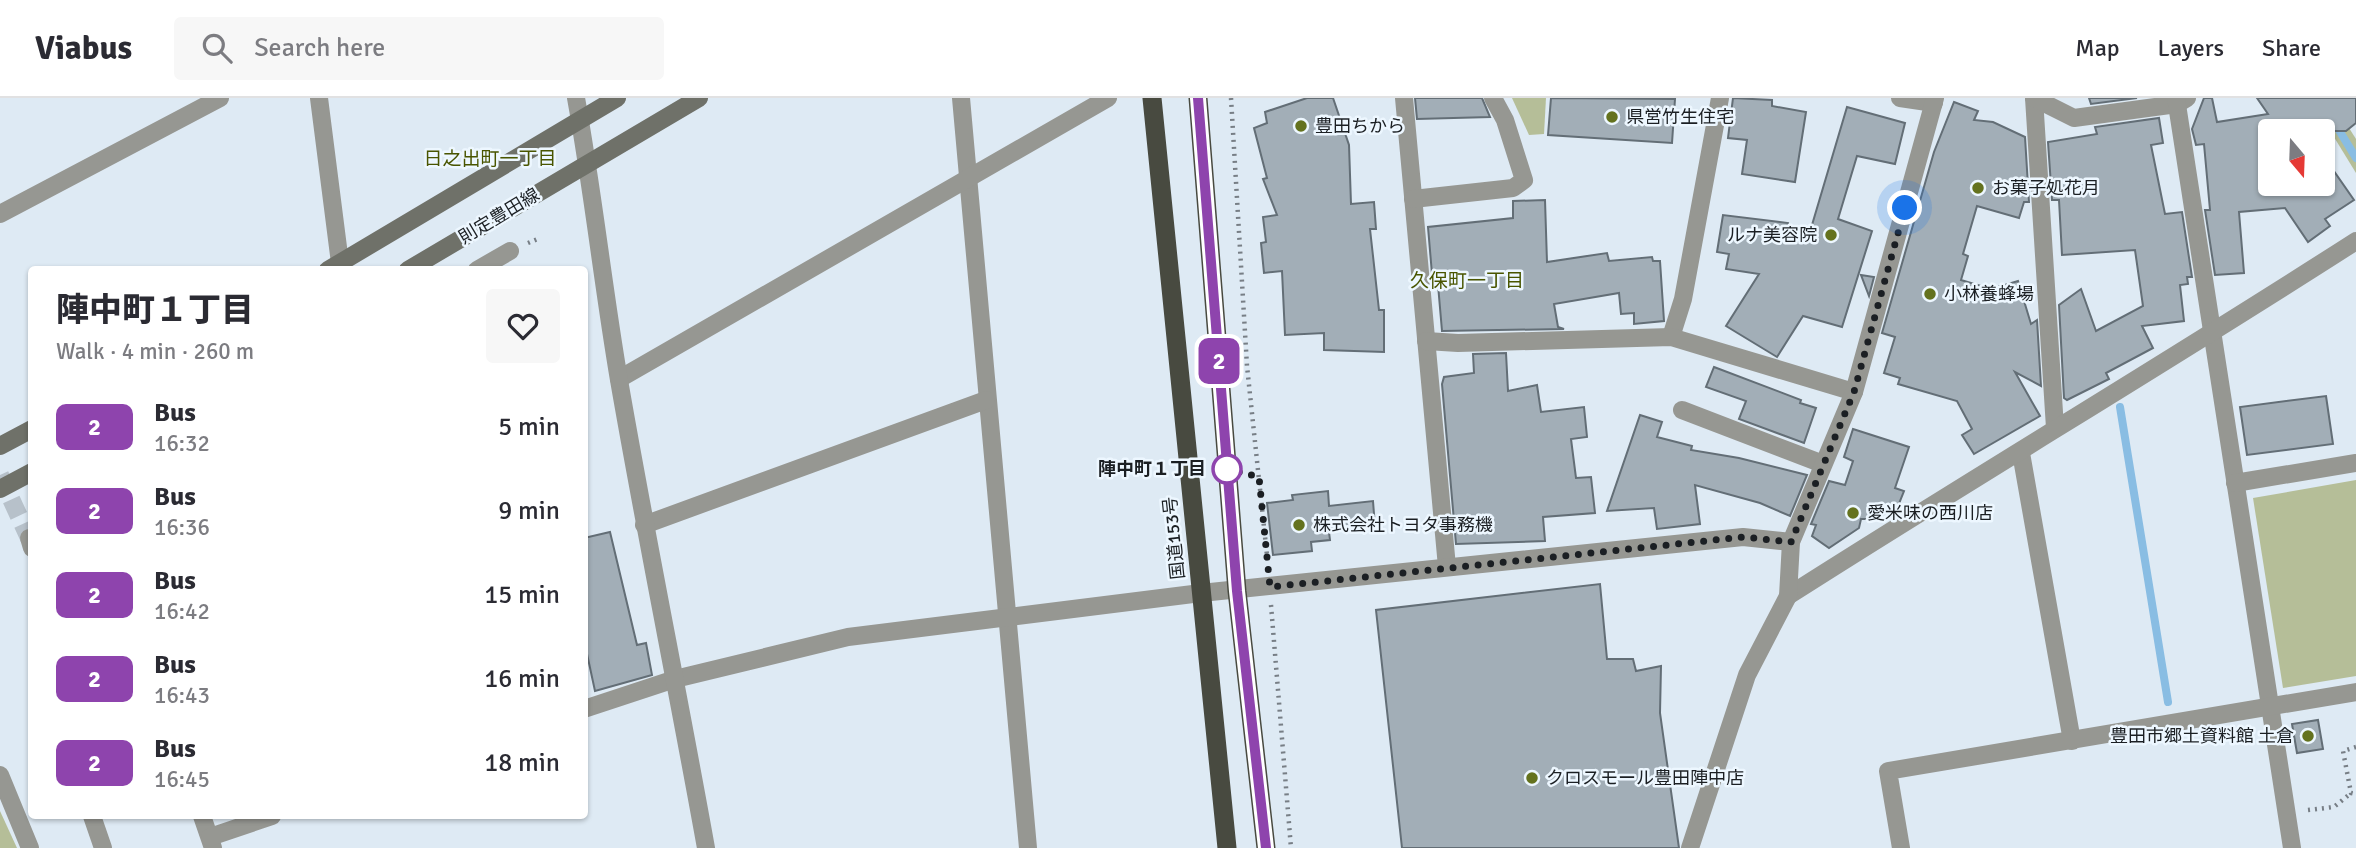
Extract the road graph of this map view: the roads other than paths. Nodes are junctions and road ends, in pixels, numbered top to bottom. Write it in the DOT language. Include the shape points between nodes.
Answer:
graph roads {
  1 [pos="220,98"];
  2 [pos="319,98"];
  3 [pos="576,98"];
  4 [pos="617,98"];
  5 [pos="699,98"];
  6 [pos="961,98"];
  7 [pos="1108,98"];
  8 [pos="1152,98"];
  9 [pos="1198,98"];
  10 [pos="1404,98"];
  11 [pos="1493,98"];
  12 [pos="1720,98"];
  13 [pos="1900,98"];
  14 [pos="2034,98"];
  15 [pos="1934,100"];
  16 [pos="2180,100"];
  17 [pos="579,119"];
  18 [pos="589,163"];
  19 [pos="970,176"];
  20 [pos="1413,199"];
  21 [pos="0,214"];
  22 [pos="2356,241"];
  23 [pos="510,251"];
  24 [pos="334,266"];
  25 [pos="415,266"];
  26 [pos="484,266"];
  27 [pos="2212,334"];
  28 [pos="1671,337"];
  29 [pos="1426,341"];
  30 [pos="619,379"];
  31 [pos="1854,392"];
  32 [pos="986,400"];
  33 [pos="1682,410"];
  34 [pos="2055,428"];
  35 [pos="28,431"];
  36 [pos="0,446"];
  37 [pos="2021,453"];
  38 [pos="2356,463"];
  39 [pos="1823,464"];
  40 [pos="28,474"];
  41 [pos="2235,483"];
  42 [pos="0,489"];
  43 [pos="644,525"];
  44 [pos="1791,542"];
  45 [pos="1447,567"];
  46 [pos="1237,591"];
  47 [pos="1201,593"];
  48 [pos="1788,596"];
  49 [pos="1005,616"];
  50 [pos="675,679"];
  51 [pos="2356,692"];
  52 [pos="588,708"];
  53 [pos="2269,709"];
  54 [pos="2072,741"];
  55 [pos="0,775"];
  56 [pos="93,819"];
  57 [pos="203,819"];
  58 [pos="264,819"];
  59 [pos="211,842"];
  60 [pos="30,848"];
  61 [pos="103,848"];
  62 [pos="706,848"];
  63 [pos="1028,848"];
  64 [pos="1227,848"];
  65 [pos="1266,848"];
  66 [pos="1690,848"];
  67 [pos="1901,848"];
  68 [pos="2292,848"];
  1 -- 21 [label="street"];
  2 -- 24 [label="street"];
  3 -- 17 [label="street"];
  4 -- 17 [label="main road"];
  5 -- 18 [label="main road, 則定豊田線"];
  6 -- 19 [label="street"];
  7 -- 19 [label="street"];
  8 -- 47 [label="highway, 国道153号"];
  9 -- 46 [label="highway"];
  10 -- 20 [label="street"];
  11 -- 20 [label="street" via="1524,180 1513,188"];
  12 -- 28 [label="street" via="1683,299"];
  13 -- 15 [label="street"];
  14 -- 16 [label="street" via="2074,118"];
  14 -- 34 [label="street"];
  15 -- 31 [label="street"];
  16 -- 27 [label="street"];
  17 -- 18 [label="street"];
  17 -- 24 [label="main road"];
  18 -- 25 [label="main road, 則定豊田線"];
  18 -- 30 [label="street" via="594,234"];
  19 -- 30 [label="street"];
  19 -- 32 [label="street"];
  20 -- 29 [label="street"];
  22 -- 27 [label="street"];
  23 -- 26 [label="street"];
  27 -- 34 [label="street"];
  27 -- 41 [label="street"];
  28 -- 29 [label="street" via="1458,344"];
  28 -- 31 [label="street"];
  29 -- 45 [label="street"];
  30 -- 43 [label="street"];
  31 -- 39 [label="street"];
  32 -- 43 [label="street"];
  32 -- 49 [label="street"];
  33 -- 39 [label="street"];
  34 -- 37 [label="street"];
  35 -- 36 [label="main road"];
  37 -- 48 [label="street"];
  37 -- 54 [label="street"];
  38 -- 41 [label="street"];
  39 -- 44 [label="street"];
  40 -- 42 [label="main road, bridge"];
  41 -- 53 [label="street"];
  43 -- 50 [label="street"];
  44 -- 45 [label="street" via="1743,537"];
  44 -- 48 [label="street"];
  45 -- 46 [label="street"];
  46 -- 47 [label="street"];
  46 -- 65 [label="highway"];
  47 -- 49 [label="street"];
  47 -- 64 [label="highway, 国道153号"];
  48 -- 66 [label="street" via="1747,675"];
  49 -- 50 [label="street" via="848,637"];
  49 -- 63 [label="street"];
  50 -- 52 [label="street"];
  50 -- 62 [label="street"];
  51 -- 53 [label="street"];
  53 -- 54 [label="street"];
  53 -- 68 [label="street"];
  54 -- 67 [label="street" via="1888,771"];
  55 -- 60 [label="street"];
  56 -- 61 [label="street"];
  57 -- 59 [label="street"];
  58 -- 59 [label="street"];
}
